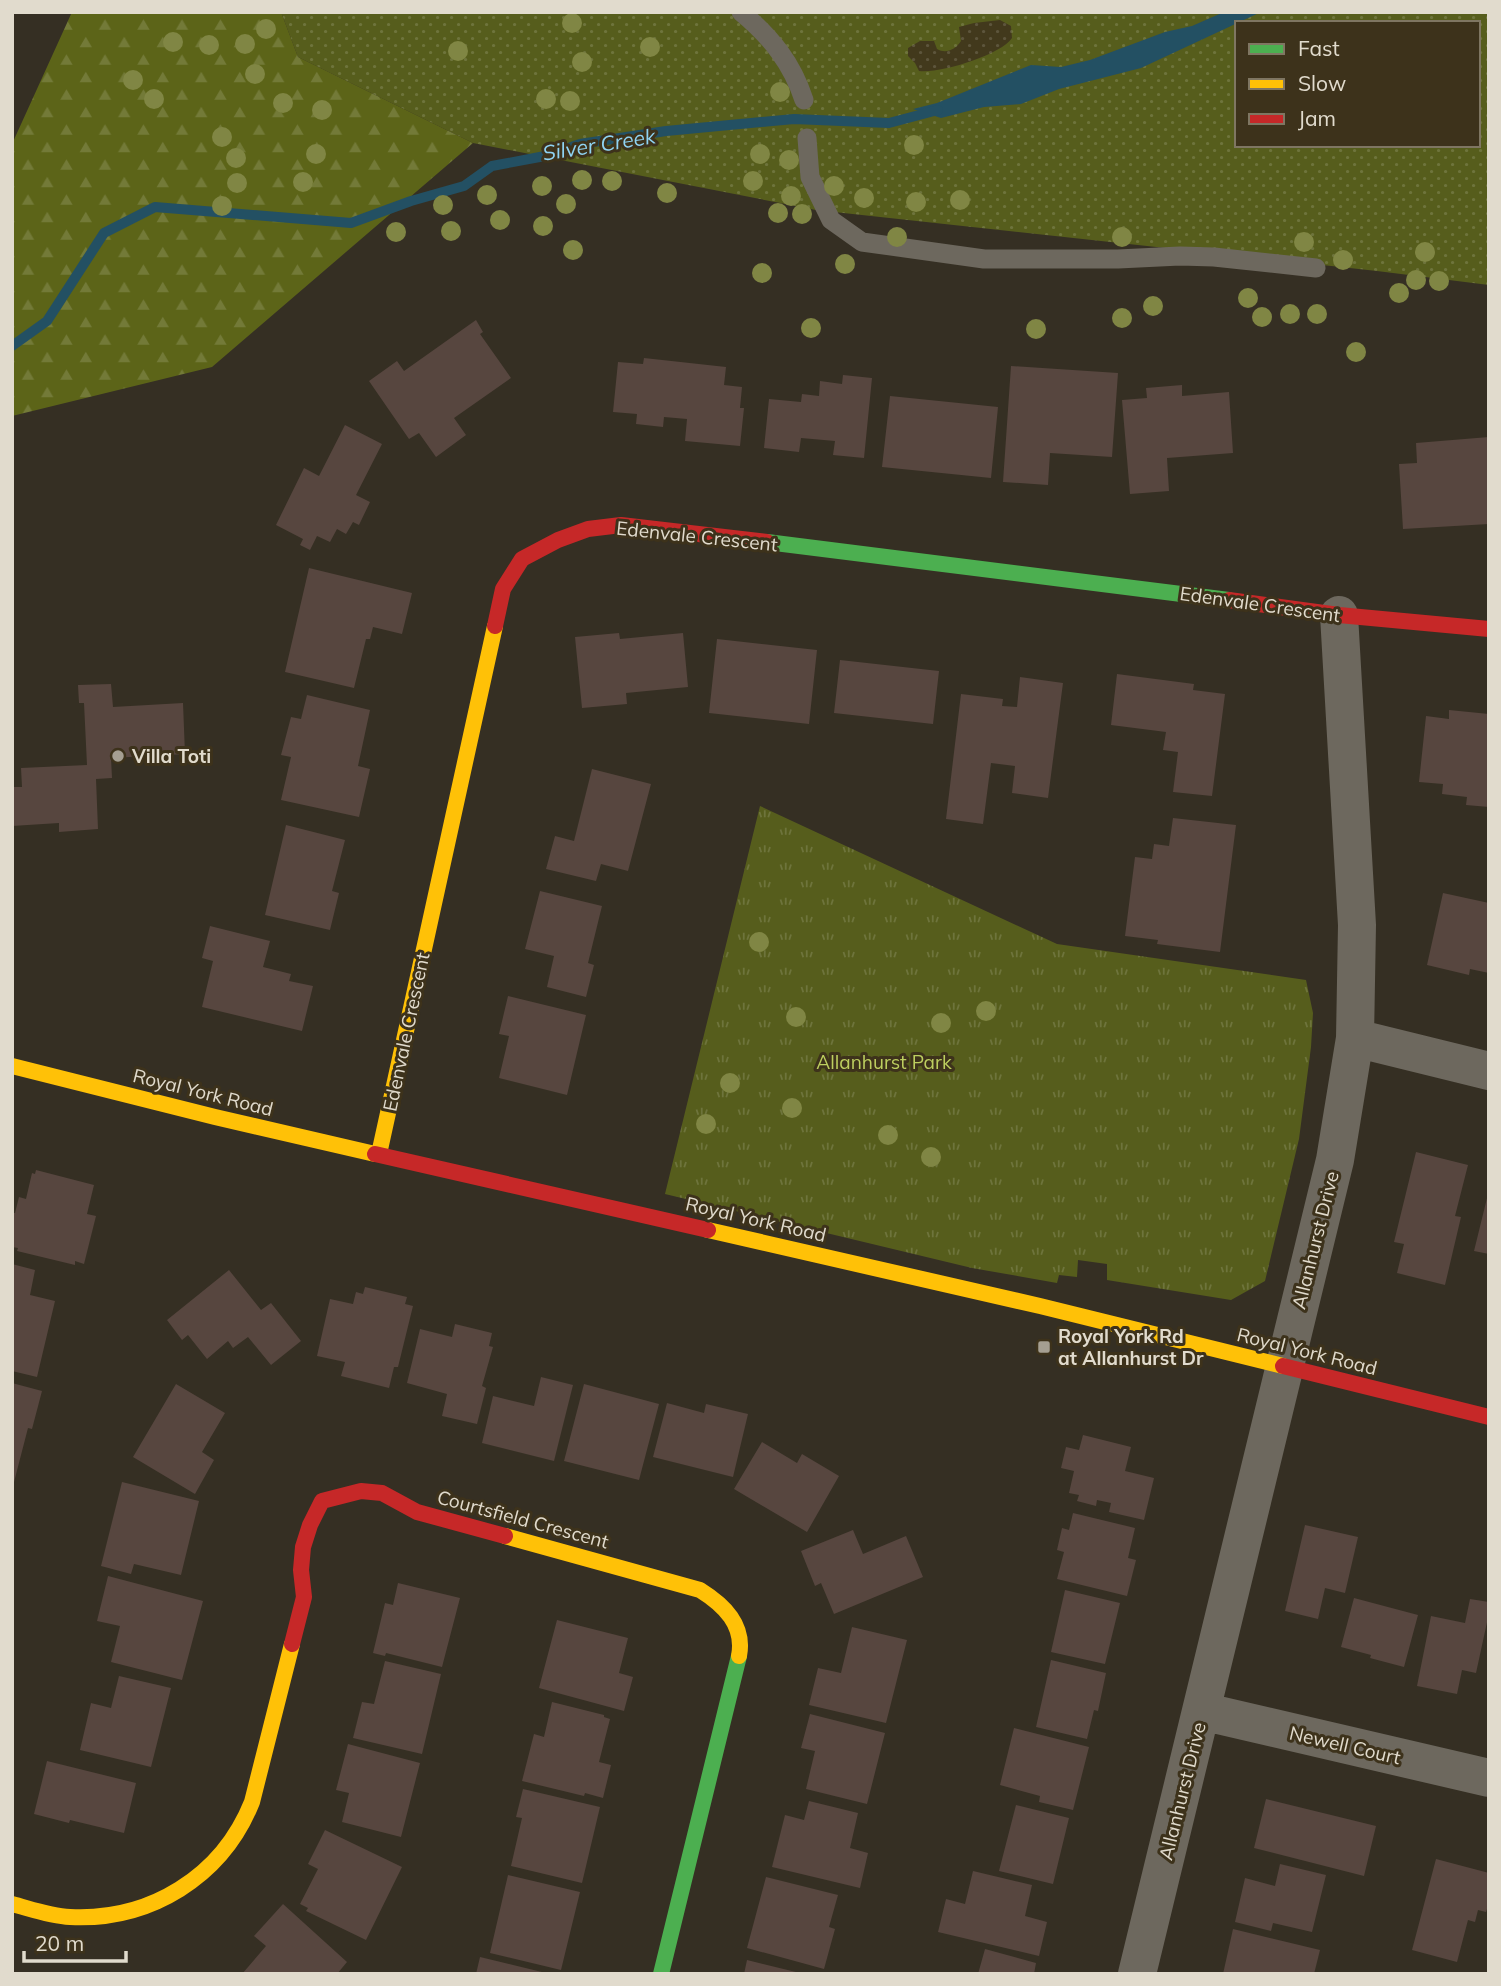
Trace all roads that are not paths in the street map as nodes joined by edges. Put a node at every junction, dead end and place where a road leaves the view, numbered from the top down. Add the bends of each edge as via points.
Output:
1 (741, 12) edge
2 (804, 100) dead end
3 (807, 138) dead end
4 (1316, 268) dead end
5 (1339, 615) junction
6 (1489, 629) edge
7 (1355, 1038) junction
8 (12, 1066) edge
9 (1489, 1071) edge
10 (379, 1154) junction
11 (1285, 1367) junction
12 (1489, 1417) edge
13 (1201, 1711) junction
14 (1489, 1778) edge
15 (12, 1904) edge
16 (662, 1974) edge
17 (1137, 1974) edge

1 - 2 lane via 779,48
3 - 4 lane via 810,177 831,220 862,242 984,258 1214,257
5 - 6 street, Edenvale Crescent
5 - 7 street, Allanhurst Drive via 1357,925
5 - 10 street, Edenvale Crescent via 621,525 588,528 522,559 503,589
7 - 9 street
7 - 11 street, Allanhurst Drive via 1335,1160
8 - 10 street, Royal York Road
10 - 11 street, Royal York Road
11 - 12 street, Royal York Road
11 - 13 street, Allanhurst Drive
13 - 14 street, Newell Court
13 - 17 street, Allanhurst Drive
15 - 16 street, Courtsfield Crescent via 68,1917 108,1917 166,1900 220,1856 242,1824 257,1787 304,1597 301,1554 308,1526 322,1501 349,1492 377,1491 417,1512 699,1590 723,1604 737,1626 740,1651

